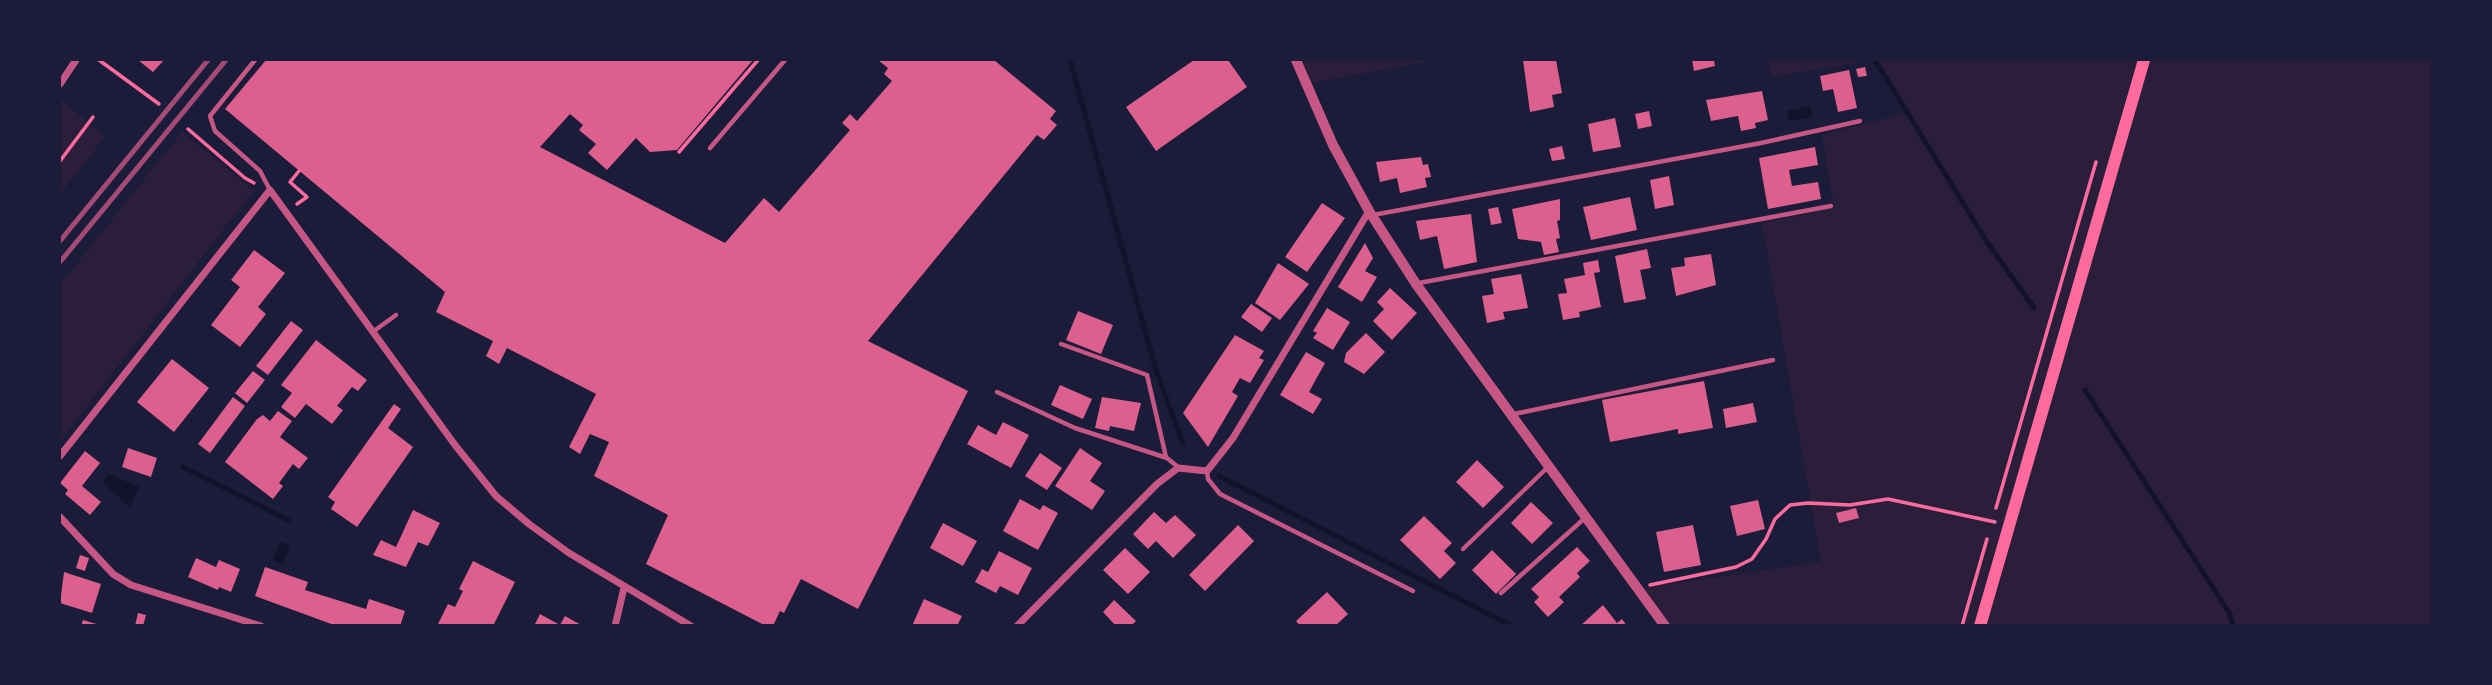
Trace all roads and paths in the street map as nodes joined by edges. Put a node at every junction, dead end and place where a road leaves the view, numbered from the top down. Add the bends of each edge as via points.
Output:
1 (76, 60) edge
2 (99, 60) edge
3 (255, 60) edge
4 (758, 60) edge
5 (785, 60) edge
6 (1296, 60) edge
7 (2144, 60) edge
8 (60, 84) edge
9 (159, 104) dead end
10 (93, 117) dead end
11 (1860, 121) dead end
12 (188, 130) dead end
13 (710, 148) dead end
14 (679, 152) dead end
15 (2099, 152) dead end
16 (60, 161) edge
17 (299, 171) dead end
18 (245, 178) dead end
19 (270, 190) junction
20 (296, 205) dead end
21 (1831, 206) dead end
22 (1370, 213) junction
23 (1416, 284) junction
24 (396, 315) dead end
25 (373, 332) junction
26 (1061, 344) dead end
27 (1773, 360) dead end
28 (997, 393) dead end
29 (1511, 415) junction
30 (60, 456) edge
31 (1167, 458) junction
32 (1548, 467) junction
33 (1178, 468) junction
34 (1207, 471) junction
35 (60, 517) edge
36 (1586, 517) junction
37 (1992, 522) junction
38 (2009, 526) junction
39 (1463, 549) dead end
40 (624, 587) junction
41 (1638, 587) junction
42 (1413, 591) dead end
43 (1501, 593) dead end
44 (261, 625) edge
45 (615, 625) edge
46 (691, 625) edge
47 (1017, 625) edge
48 (1665, 625) edge
49 (1962, 625) edge
50 (1980, 625) edge

1 - 8 street
2 - 9 path
3 - 19 lane via 210,116 215,131 260,171
4 - 14 path
5 - 13 lane
6 - 22 street via 1333,145
7 - 38 main road
10 - 16 path
11 - 22 lane via 1748,146
12 - 18 path
15 - 37 path
17 - 20 path via 290,182 307,197
19 - 25 street
19 - 30 street
21 - 23 lane
22 - 23 street
22 - 34 street via 1233,438
23 - 29 street
24 - 25 lane
25 - 40 street via 496,496 529,524
26 - 31 lane via 1147,375
27 - 29 lane
28 - 31 lane via 1076,428
29 - 32 street
31 - 33 lane
32 - 36 street
32 - 39 lane
33 - 34 street
33 - 47 street via 1129,510
34 - 42 lane via 1220,494
35 - 44 street via 113,574 131,585
36 - 41 street
36 - 43 lane
37 - 38 path
37 - 41 path via 1888,499 1850,505 1790,505 1775,519 1752,559 1736,567
37 - 49 path
38 - 50 main road
40 - 45 street
40 - 46 street
41 - 48 street

